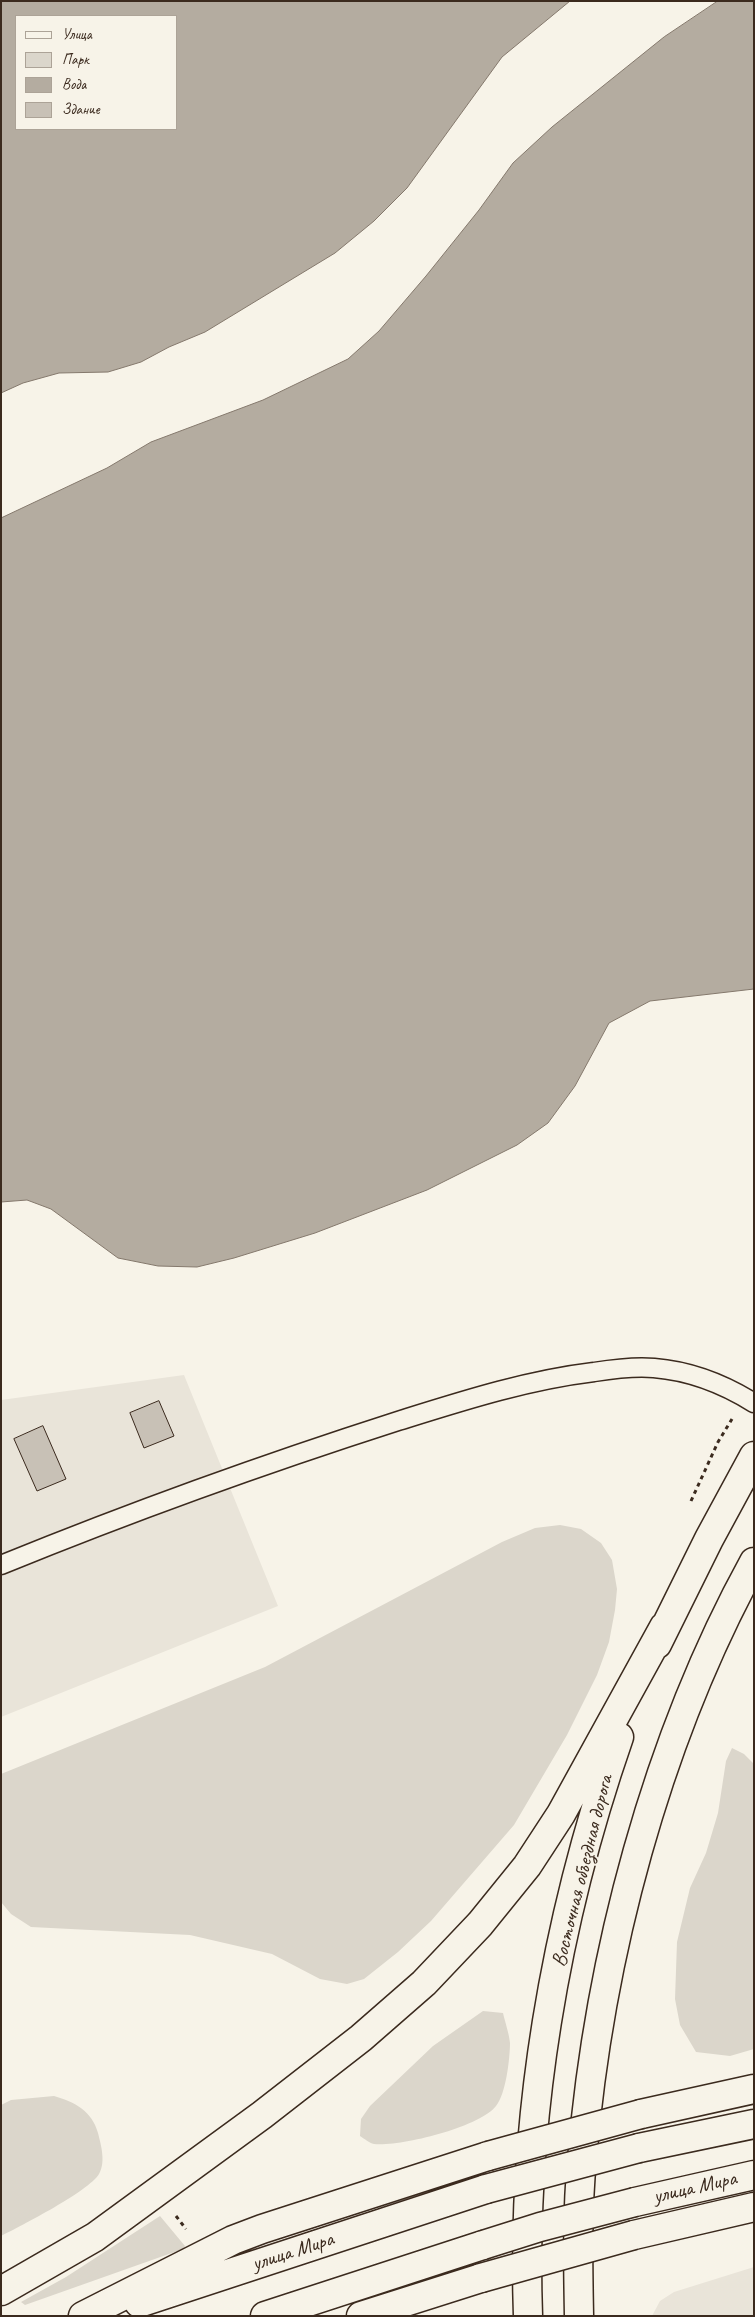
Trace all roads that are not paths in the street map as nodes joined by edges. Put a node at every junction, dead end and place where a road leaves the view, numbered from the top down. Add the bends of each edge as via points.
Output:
1 (749, 1400) edge
2 (754, 1456) edge
3 (754, 1562) edge
4 (1, 1565) edge
5 (664, 1627) junction
6 (754, 2089) edge
7 (754, 2124) edge
8 (754, 2175) edge
9 (754, 2207) edge
10 (1, 2290) edge
11 (83, 2316) edge
12 (101, 2316) edge
13 (265, 2316) edge
14 (361, 2316) edge
15 (528, 2316) edge
16 (579, 2316) edge

1 - 4 lane via 707,1378 652,1368 560,1376 514,1386 329,1443 206,1486
2 - 5 main road, Восточная объездная дорога
3 - 16 main road via 711,1648 679,1727 631,1875 612,1951 589,2084 581,2160
5 - 10 main road via 565,1806 526,1866 480,1924 424,1982 360,2038 269,2109 95,2237
5 - 15 main road, Восточная объездная дорога via 628,1710 601,1788 562,1945 537,2096 531,2154 526,2233
6 - 11 main road, bridge via 640,2114 488,2156 240,2237
7 - 12 main road, улица Мира, bridge via 639,2148 486,2189
8 - 13 main road, улица Мира, bridge via 540,2227
9 - 14 main road, bridge via 634,2235

